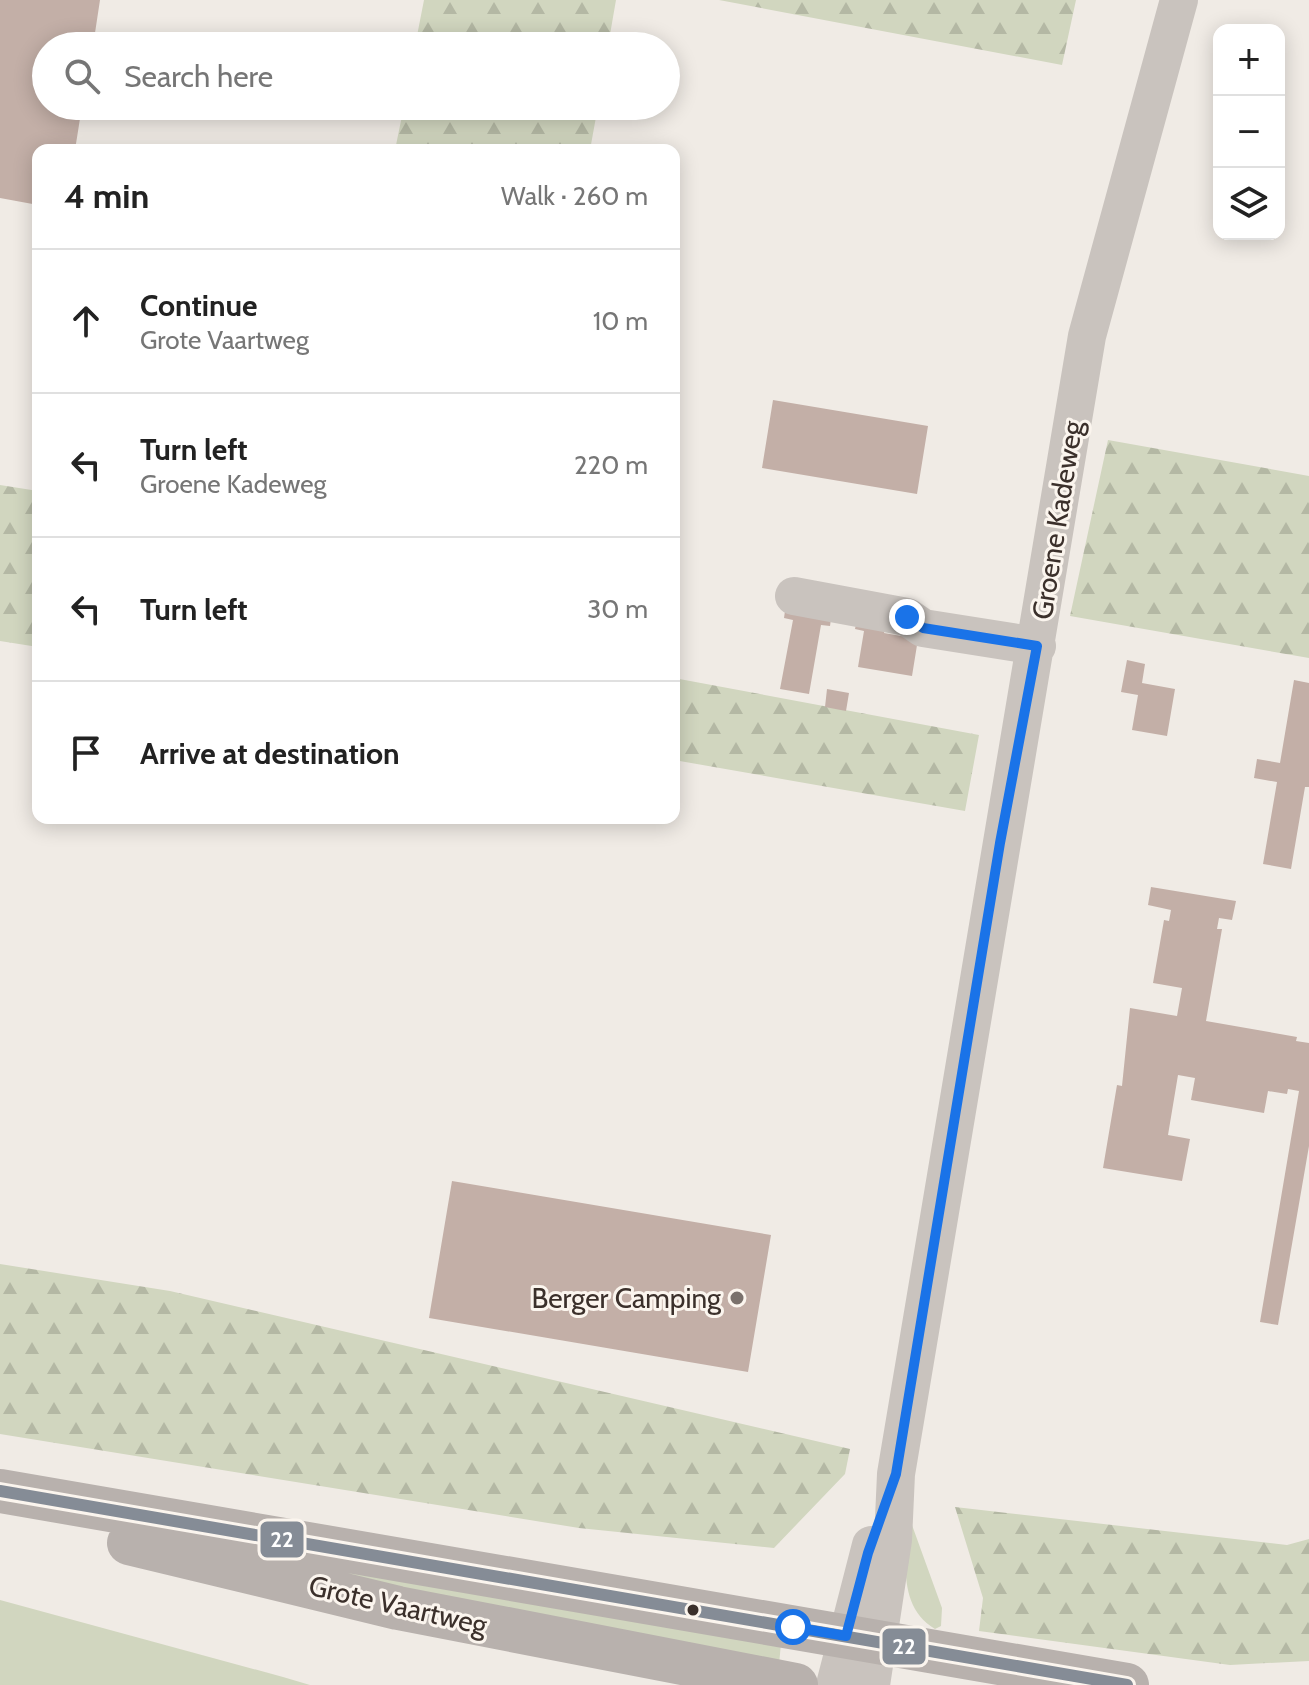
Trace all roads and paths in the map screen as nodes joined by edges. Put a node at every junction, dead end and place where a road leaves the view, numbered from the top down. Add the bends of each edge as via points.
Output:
1 (1179, 0) edge
2 (794, 596) dead end
3 (1037, 646) junction
4 (0, 1491) edge
5 (0, 1522) edge
6 (861, 1639) junction
7 (796, 1685) edge
8 (835, 1685) edge
9 (871, 1685) edge
10 (1127, 1685) edge

1 - 3 street, Groene Kadeweg via 1087,336
2 - 3 street via 907,617 923,628
3 - 6 street, Groene Kadeweg via 896,1474 868,1553
4 - 6 main road, Grote Vaartweg
5 - 7 main road, Grote Vaartweg via 165,1549 398,1608
6 - 8 street
6 - 9 street, Groene Kadeweg
6 - 10 main road, Grote Vaartweg

